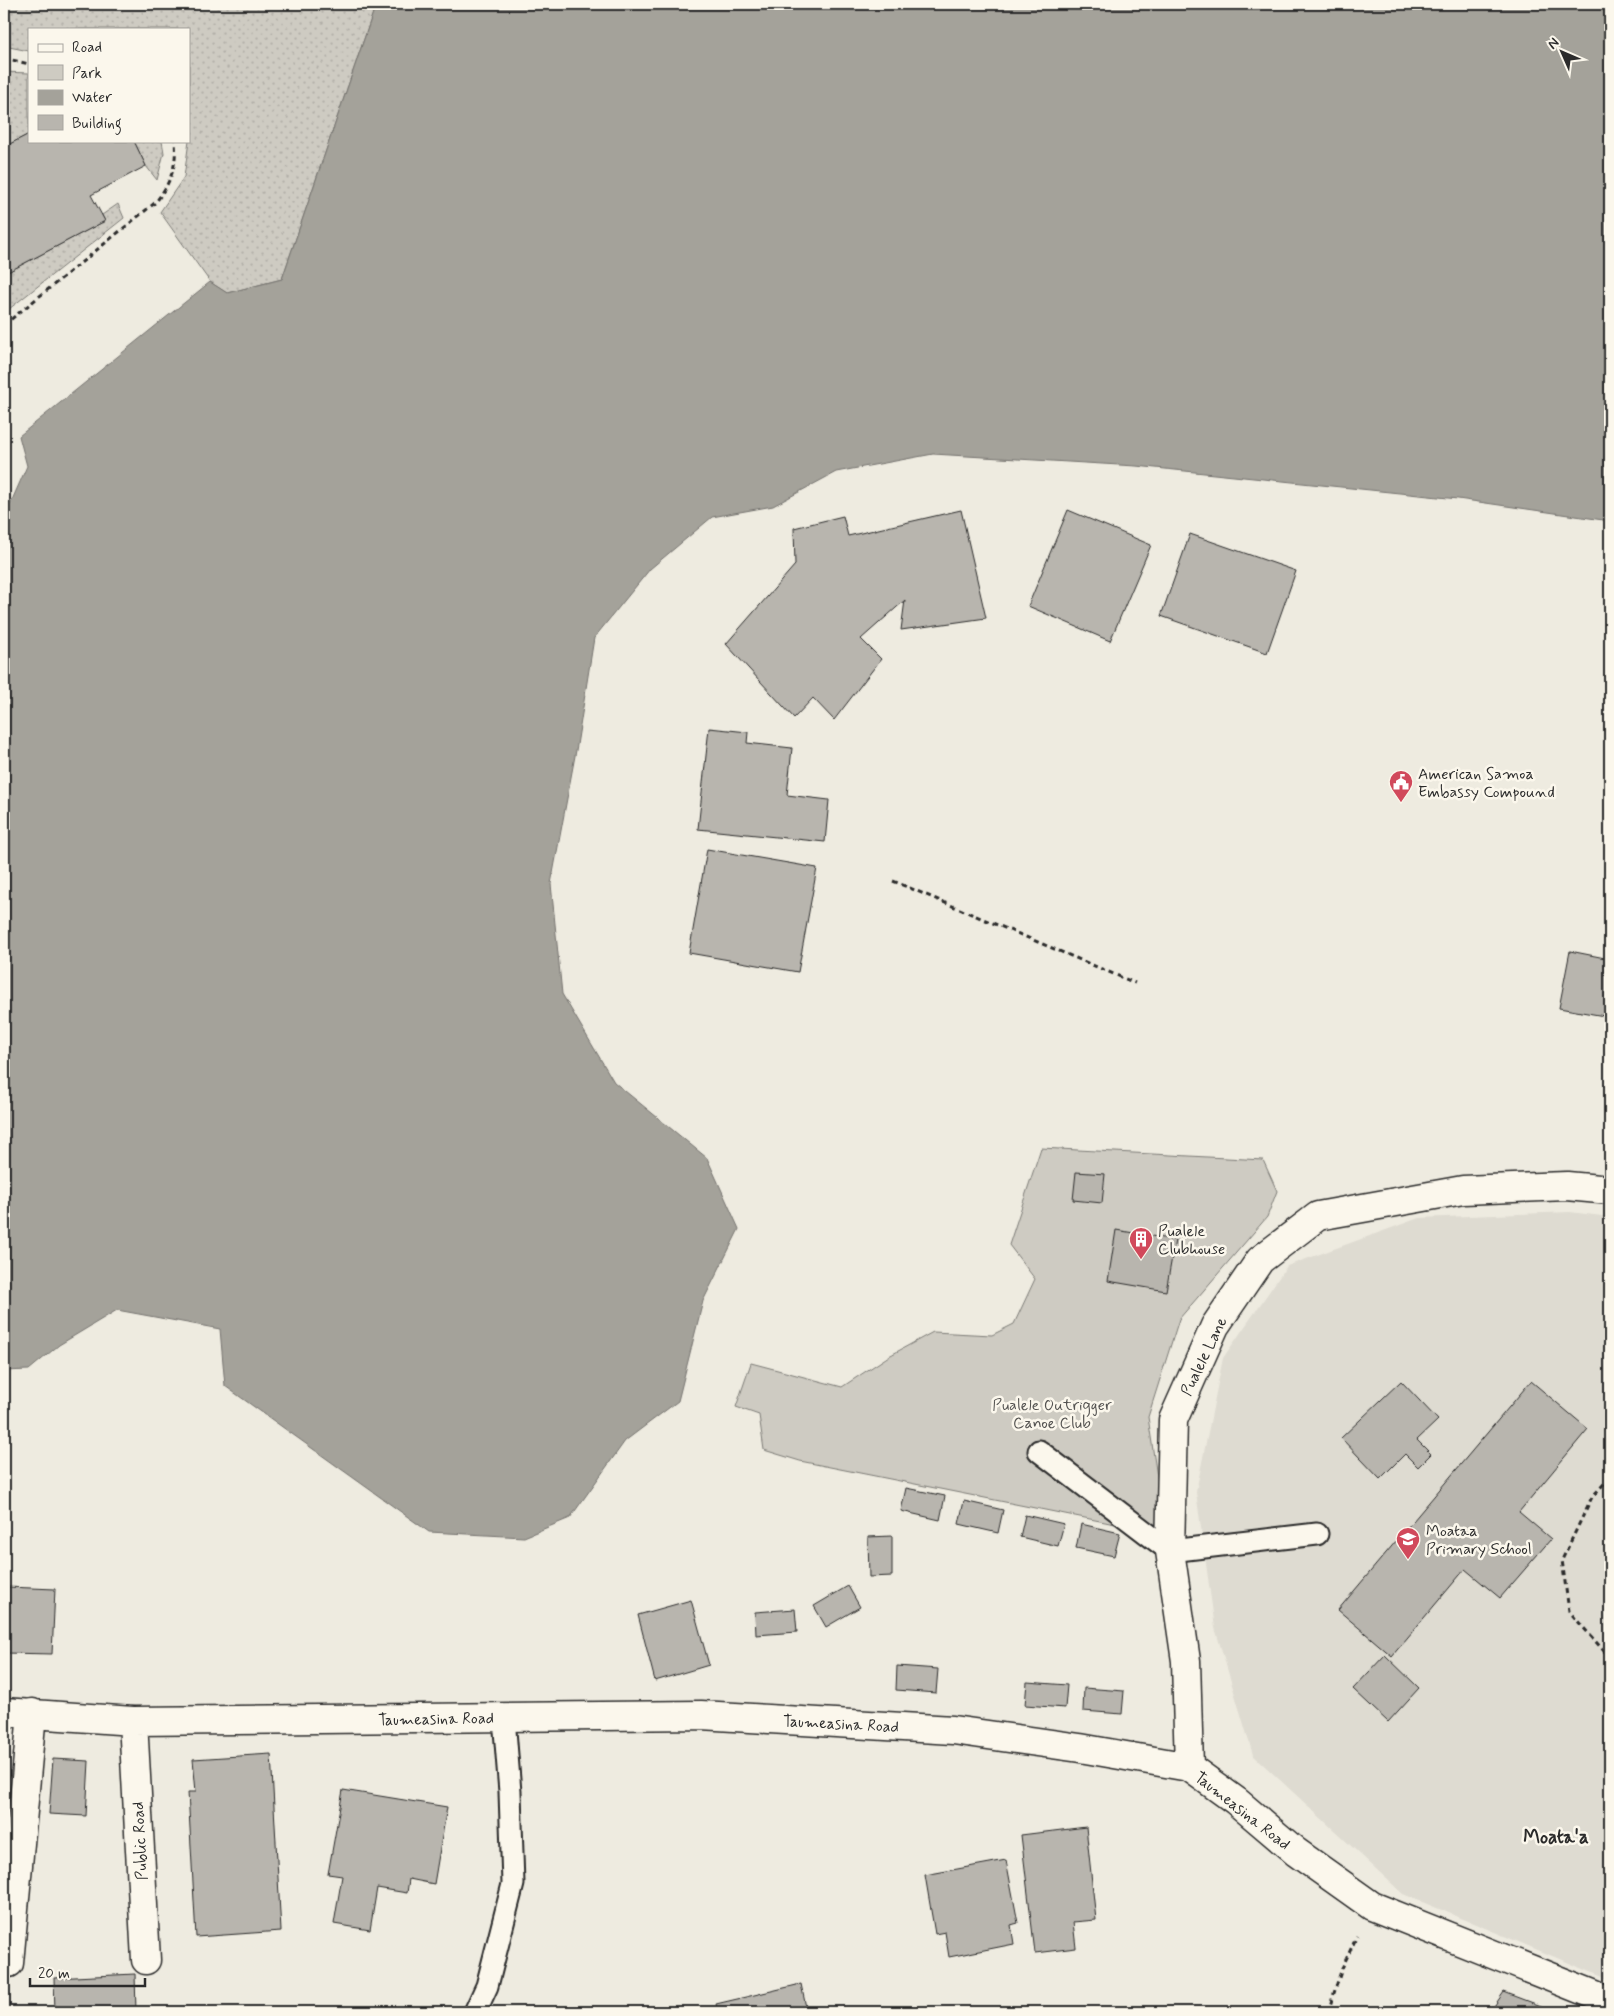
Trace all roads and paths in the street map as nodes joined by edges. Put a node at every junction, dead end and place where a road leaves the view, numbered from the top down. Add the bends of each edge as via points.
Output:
1 (4, 58) edge
2 (28, 64) edge
3 (174, 142) edge
4 (4, 326) edge
5 (893, 881) dead end
6 (1135, 983) dead end
7 (1610, 1190) edge
8 (1040, 1451) dead end
9 (1610, 1477) edge
10 (1317, 1534) dead end
11 (1170, 1551) junction
12 (1610, 1658) edge
13 (4, 1712) edge
14 (32, 1713) junction
15 (504, 1718) junction
16 (133, 1721) junction
17 (1189, 1768) junction
18 (1372, 1906) junction
19 (146, 1960) dead end
20 (9, 1963) dead end
21 (1610, 2001) edge
22 (475, 2012) edge
23 (1328, 2012) edge

1 - 2 path
3 - 4 path via 176,158 169,184 156,202
5 - 6 path
7 - 11 street, Pualele Lane via 1568,1186 1463,1190 1318,1216 1260,1260 1215,1326 1172,1420
8 - 11 lane
9 - 12 path via 1592,1497 1562,1560 1569,1611
10 - 11 lane
11 - 17 street, Pualele Lane via 1186,1661
13 - 14 street, Taumeasina Road
14 - 16 street, Taumeasina Road
14 - 20 street
15 - 16 street, Taumeasina Road
15 - 17 street, Taumeasina Road via 701,1715 953,1730
15 - 22 lane via 514,1884 487,1986
16 - 19 street, Public Road
17 - 18 street, Taumeasina Road via 1236,1801 1296,1852
18 - 21 street, Taumeasina Road
18 - 23 path via 1342,1968

